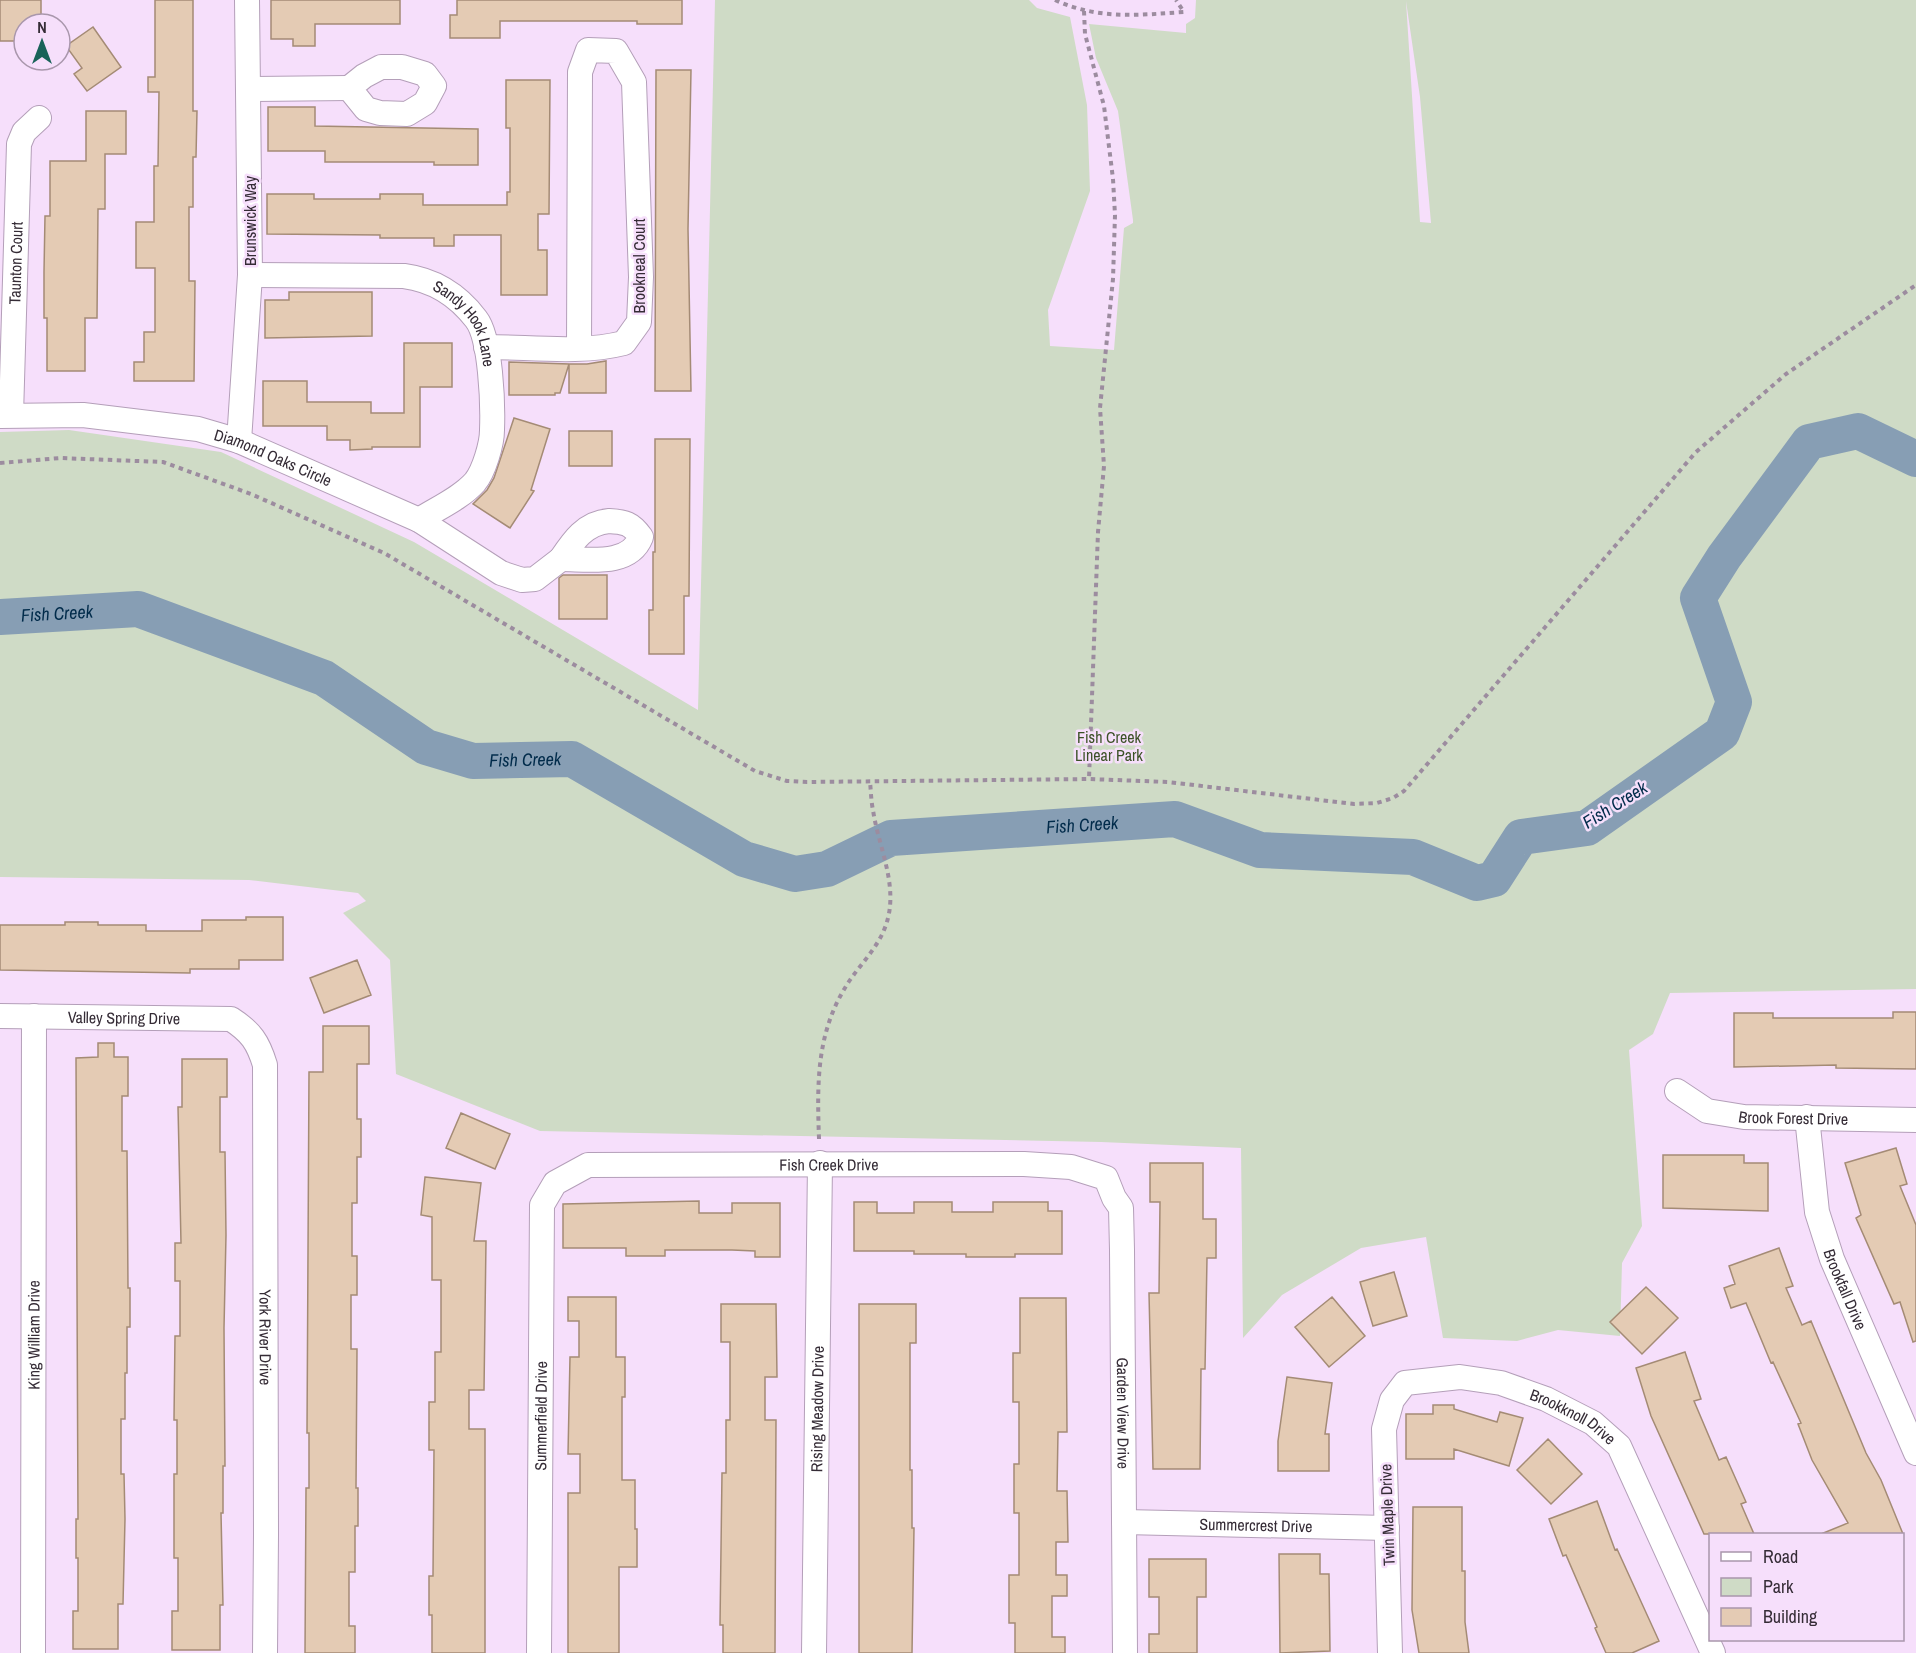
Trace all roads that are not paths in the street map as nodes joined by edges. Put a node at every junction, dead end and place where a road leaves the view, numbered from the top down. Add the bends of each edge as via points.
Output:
1 (247, 0) edge
2 (349, 88) dead end
3 (249, 89) junction
4 (39, 118) dead end
5 (250, 275) junction
6 (486, 347) junction
7 (579, 348) junction
8 (6, 416) edge
9 (238, 441) junction
10 (418, 520) junction
11 (561, 559) dead end
12 (0, 1016) edge
13 (34, 1016) junction
14 (245, 1029) joint
15 (1677, 1091) dead end
16 (1807, 1117) junction
17 (1916, 1120) edge
18 (819, 1151) junction
19 (1106, 1178) joint
20 (555, 1183) joint
21 (1405, 1383) joint
22 (1916, 1453) edge
23 (1124, 1522) junction
24 (1387, 1528) junction
25 (33, 1653) edge
26 (265, 1653) edge
27 (539, 1653) edge
28 (814, 1653) edge
29 (1125, 1653) edge
30 (1390, 1653) edge
31 (1713, 1653) edge

1 - 3 street, Brunswick Way
2 - 3 street
3 - 5 street, Brunswick Way
4 - 8 street, Taunton Court via 24,132 19,144
5 - 6 street, Sandy Hook Lane via 425,279 453,295 478,320
5 - 9 street, Brunswick Way
6 - 7 street, Brookneal Court
6 - 10 street, Sandy Hook Lane via 491,393 489,453 476,481
7 - 7 street, Brookneal Court via 602,349 624,343 639,322 634,82 616,51 588,50 580,72
8 - 9 street, Diamond Oaks Circle via 83,415 198,429
9 - 10 street, Diamond Oaks Circle
10 - 11 street, Diamond Oaks Circle via 501,573 522,579 535,579
12 - 13 street, Valley Spring Drive
13 - 14 street, Valley Spring Drive via 231,1019
13 - 25 street, King William Drive
14 - 26 street, York River Drive via 259,1045 265,1065
15 - 16 street, Brook Forest Drive via 1707,1111 1744,1117
16 - 17 street, Brook Forest Drive
16 - 22 street, Brookfall Drive via 1817,1212 1832,1259
18 - 19 street, Fish Creek Drive via 1071,1167
18 - 20 street, Fish Creek Drive via 588,1165
18 - 28 street, Rising Meadow Drive
19 - 23 street, Garden View Drive via 1121,1208
20 - 27 street, Summerfield Drive via 542,1205
21 - 24 street, Twin Maple Drive via 1392,1401 1384,1429
21 - 31 street, Brookknoll Drive via 1460,1377 1501,1383 1546,1399 1593,1423 1619,1446
23 - 24 street, Summercrest Drive
23 - 29 street, Garden View Drive
24 - 30 street, Twin Maple Drive

